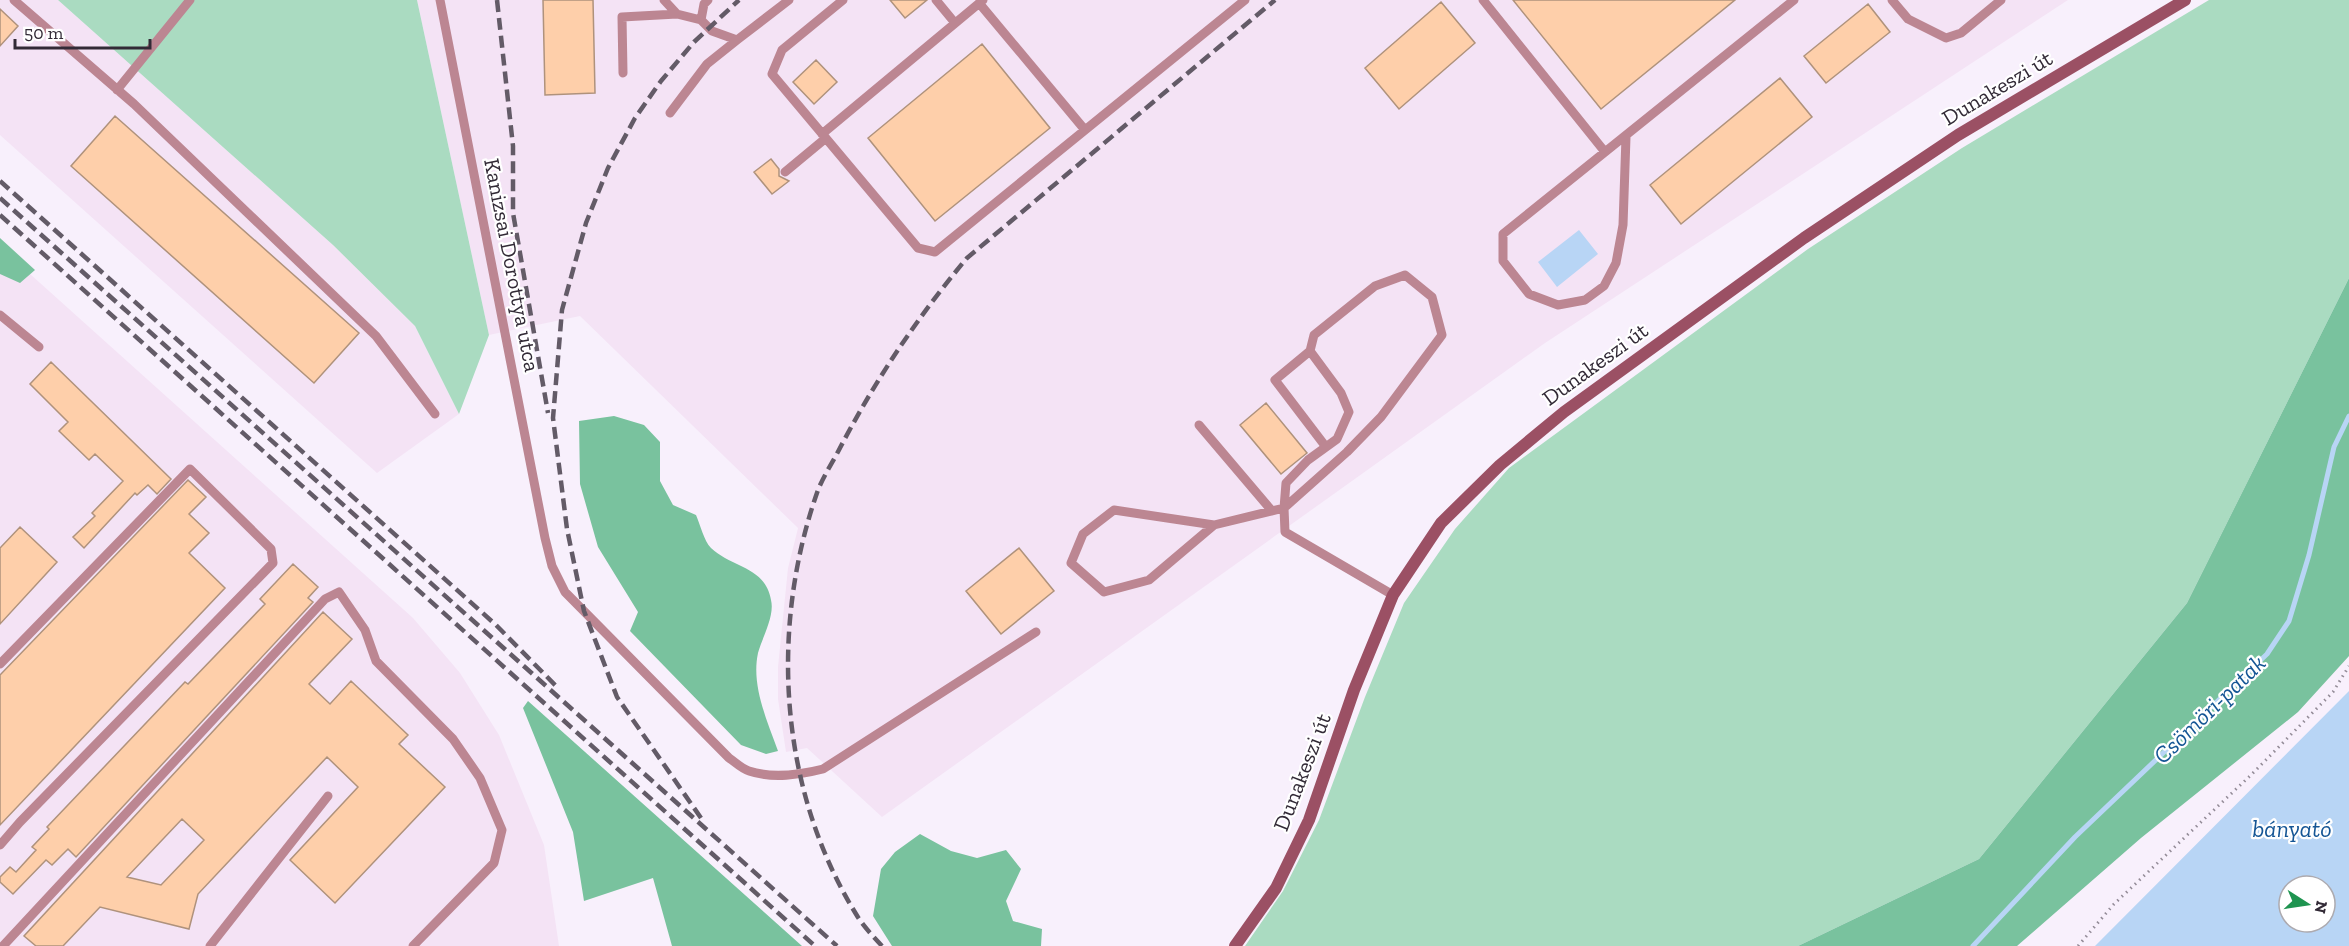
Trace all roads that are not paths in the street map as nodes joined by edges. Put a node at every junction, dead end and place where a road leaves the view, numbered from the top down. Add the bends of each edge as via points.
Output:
1 (14, 0) edge
2 (190, 0) edge
3 (440, 0) edge
4 (664, 0) edge
5 (708, 0) edge
6 (789, 0) edge
7 (843, 0) edge
8 (936, 0) edge
9 (1245, 0) edge
10 (1483, 0) edge
11 (1794, 0) edge
12 (1892, 0) edge
13 (2001, 0) edge
14 (2185, 0) edge
15 (981, 1) edge
16 (677, 14) junction
17 (701, 20) junction
18 (955, 23) junction
19 (737, 40) junction
20 (623, 73) dead end
21 (117, 90) junction
22 (670, 113) dead end
23 (1085, 130) junction
24 (824, 136) junction
25 (1626, 137) junction
26 (1605, 152) junction
27 (785, 172) dead end
28 (0, 315) edge
29 (39, 347) dead end
30 (1310, 351) junction
31 (435, 414) dead end
32 (1199, 425) dead end
33 (1326, 447) junction
34 (1284, 508) junction
35 (1272, 511) junction
36 (1214, 525) junction
37 (1393, 595) junction
38 (1036, 632) dead end
39 (0, 664) edge
40 (328, 796) dead end
41 (0, 845) edge
42 (3, 946) edge
43 (210, 946) edge
44 (413, 946) edge
45 (1235, 946) edge

1 - 21 lane
2 - 21 lane
3 - 38 lane, Kanizsai Dorottya utca via 545,538 552,566 565,592 729,758 747,771 773,775 799,775 823,769
4 - 16 lane
5 - 17 lane
6 - 19 lane
7 - 24 lane via 782,50 772,74
8 - 18 lane
9 - 23 lane
10 - 26 lane
11 - 25 lane
12 - 13 lane via 1908,19 1946,38 1961,33
14 - 37 street, Dunakeszi út via 1958,135 1804,238 1564,412 1500,465 1441,523
15 - 18 lane
15 - 23 lane
16 - 17 lane
16 - 20 lane via 622,16
17 - 19 lane via 712,32
18 - 24 lane
19 - 22 lane via 707,64
21 - 31 lane via 376,336
23 - 24 lane via 935,252 918,248
24 - 27 lane
25 - 26 lane
25 - 26 lane via 1623,225 1616,263 1604,286 1585,300 1558,305 1529,294 1503,261 1503,234
28 - 29 lane
30 - 33 lane via 1341,393 1349,412 1337,439
30 - 33 lane via 1275,380
30 - 34 lane via 1314,335 1375,286 1405,275 1432,297 1442,335 1381,417
32 - 35 lane
33 - 34 lane via 1286,483
34 - 35 lane
34 - 37 lane via 1285,532
35 - 36 lane
36 - 36 lane via 1149,580 1104,592 1071,563 1083,534 1114,510
37 - 45 street, Dunakeszi út via 1354,690 1309,820 1276,888
39 - 41 lane via 190,469 271,549 273,563
40 - 43 lane
42 - 44 lane via 325,599 339,592 365,630 376,661 453,739 480,778 502,830 494,863

